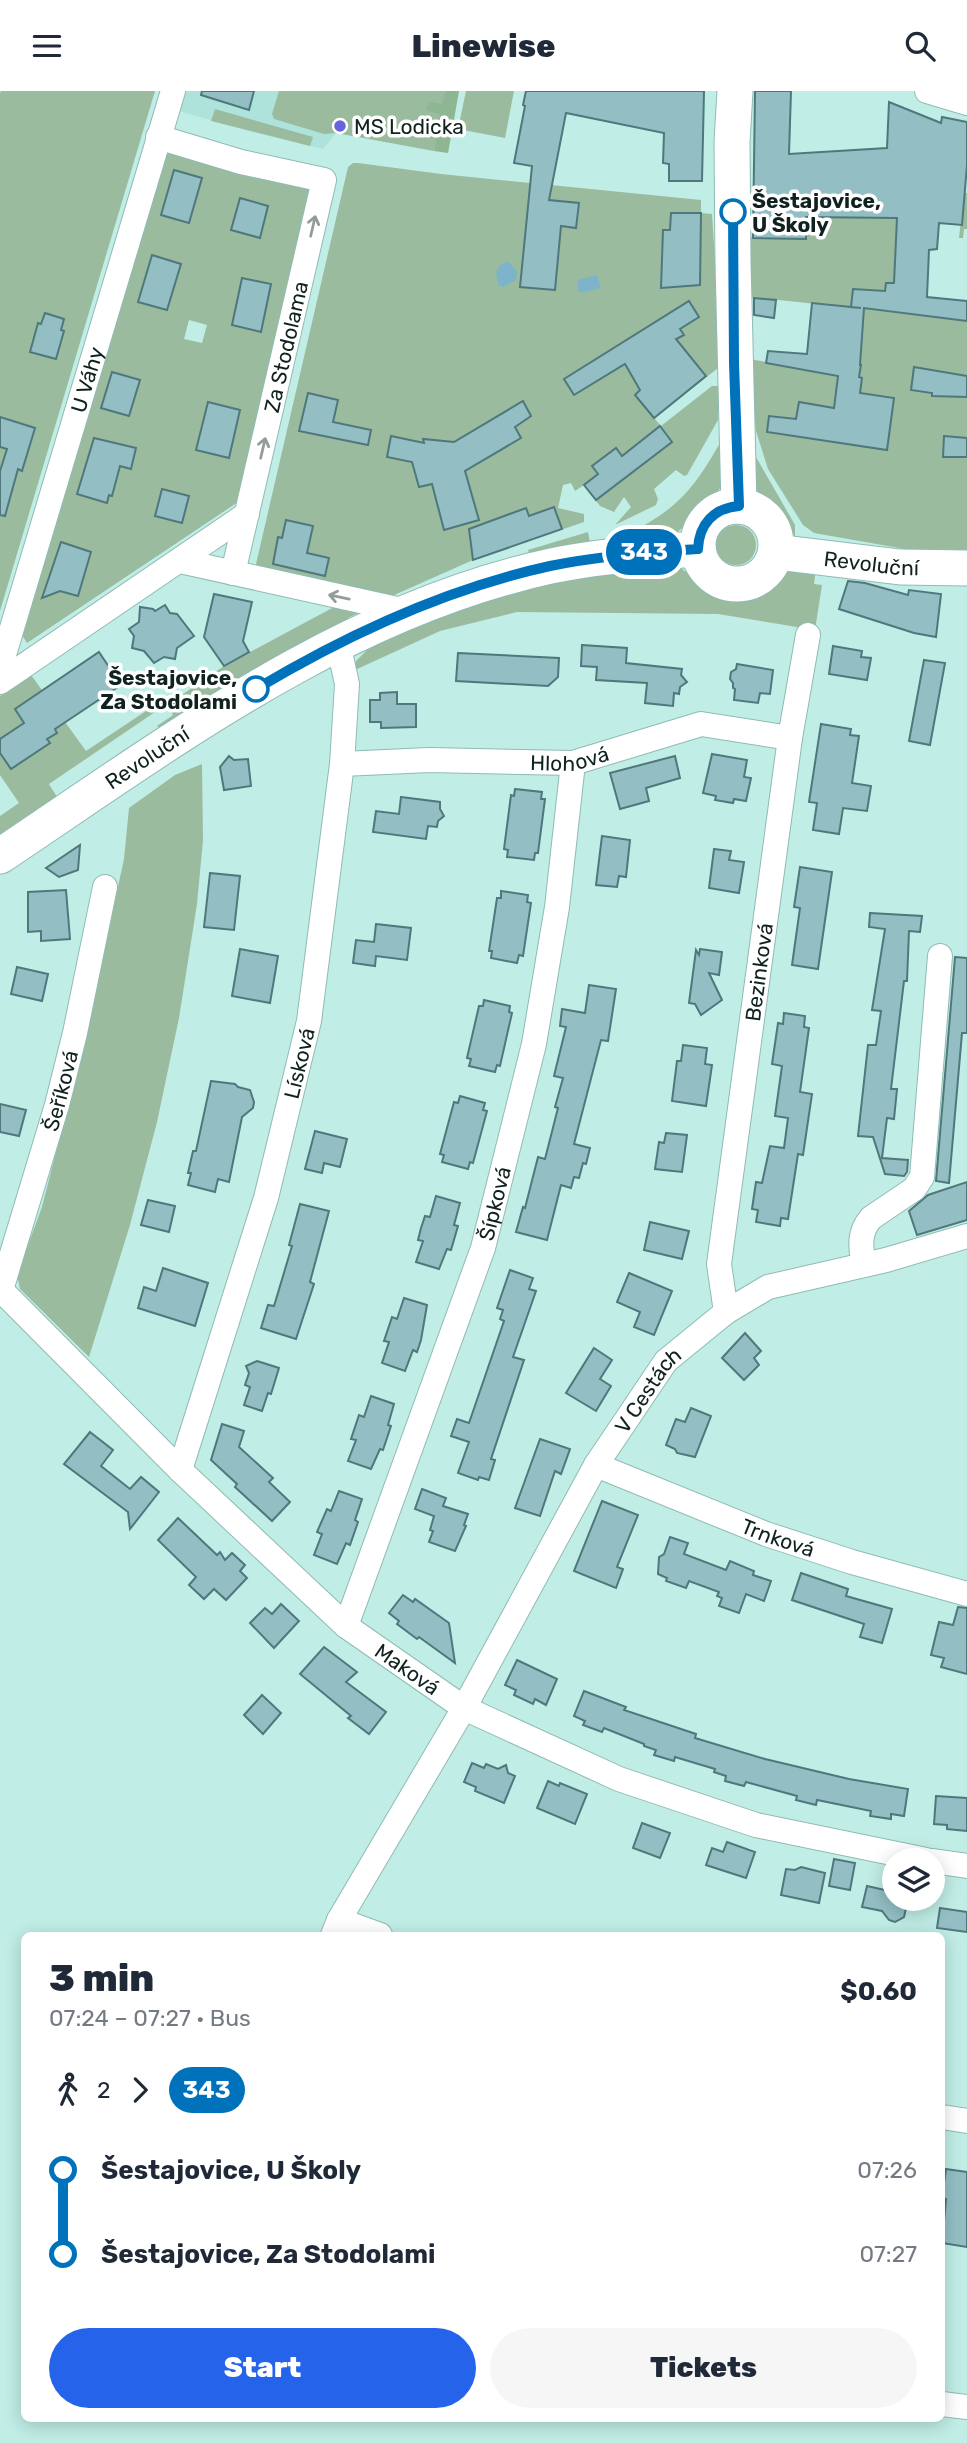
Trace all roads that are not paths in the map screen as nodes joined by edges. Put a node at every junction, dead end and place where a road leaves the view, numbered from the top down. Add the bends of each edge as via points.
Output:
1 (173, 91) edge
2 (736, 91) edge
3 (927, 91) edge
4 (967, 103) edge
5 (158, 137) junction
6 (739, 506) junction
7 (247, 514) junction
8 (698, 549) junction
9 (776, 552) junction
10 (180, 561) junction
11 (967, 568) edge
12 (233, 573) junction
13 (406, 611) junction
14 (808, 635) dead end
15 (338, 643) junction
16 (0, 667) edge
17 (0, 682) edge
18 (790, 738) junction
19 (573, 763) junction
20 (342, 764) junction
21 (0, 856) edge
22 (104, 887) dead end
23 (940, 956) dead end
24 (967, 1236) edge
25 (864, 1264) junction
26 (0, 1290) edge
27 (726, 1311) junction
28 (596, 1465) junction
29 (180, 1470) junction
30 (967, 1594) edge
31 (346, 1626) junction
32 (464, 1708) junction
33 (882, 1851) edge
34 (945, 1863) edge
35 (967, 1866) edge
36 (336, 1928) edge
37 (361, 1932) edge
38 (945, 2117) edge
39 (967, 2121) edge
40 (945, 2404) edge
41 (967, 2407) edge

1 - 5 street, U Váhy
2 - 6 street via 732,142
3 - 4 street
7 -> 5 street, Za Stodolama via 324,180
5 - 16 street, U Váhy
6 - 8 street via 722,509 709,518
6 - 9 street via 755,510 768,521
7 - 10 street
7 - 12 street, Za Stodolama
8 - 9 street via 710,574 736,584 762,576
8 - 13 street, Revoluční via 550,566
9 - 11 street, Revoluční via 900,567
10 - 12 street
10 - 17 street
13 -> 12 street
13 - 15 street, Revoluční
14 - 18 street, Bezinková
15 - 20 street, Lísková via 347,684
15 - 21 street, Revoluční via 197,725
18 - 19 street, Hlohová via 701,724
18 - 27 street, Bezinková via 719,1263
19 - 20 street, Hlohová via 429,760
19 - 31 street, Šípková via 557,907 534,1044 483,1248
20 - 29 street, Lísková via 309,1021 266,1198
22 - 26 street, Šeříková via 66,1069
23 - 25 street via 922,1177 914,1189 865,1224 860,1242
24 - 25 street, V Cestách
25 - 27 street, V Cestách via 768,1287
26 - 29 street, Maková
27 - 28 street, V Cestách via 666,1361
28 - 30 street, Trnková via 766,1534
28 - 32 street, V Cestách
29 - 31 street, Maková
31 - 32 street, Maková
32 - 33 street, Maková via 619,1779 757,1825
32 - 36 street, V Cestách
34 - 35 street
36 - 37 street
38 - 39 street
40 - 41 street

